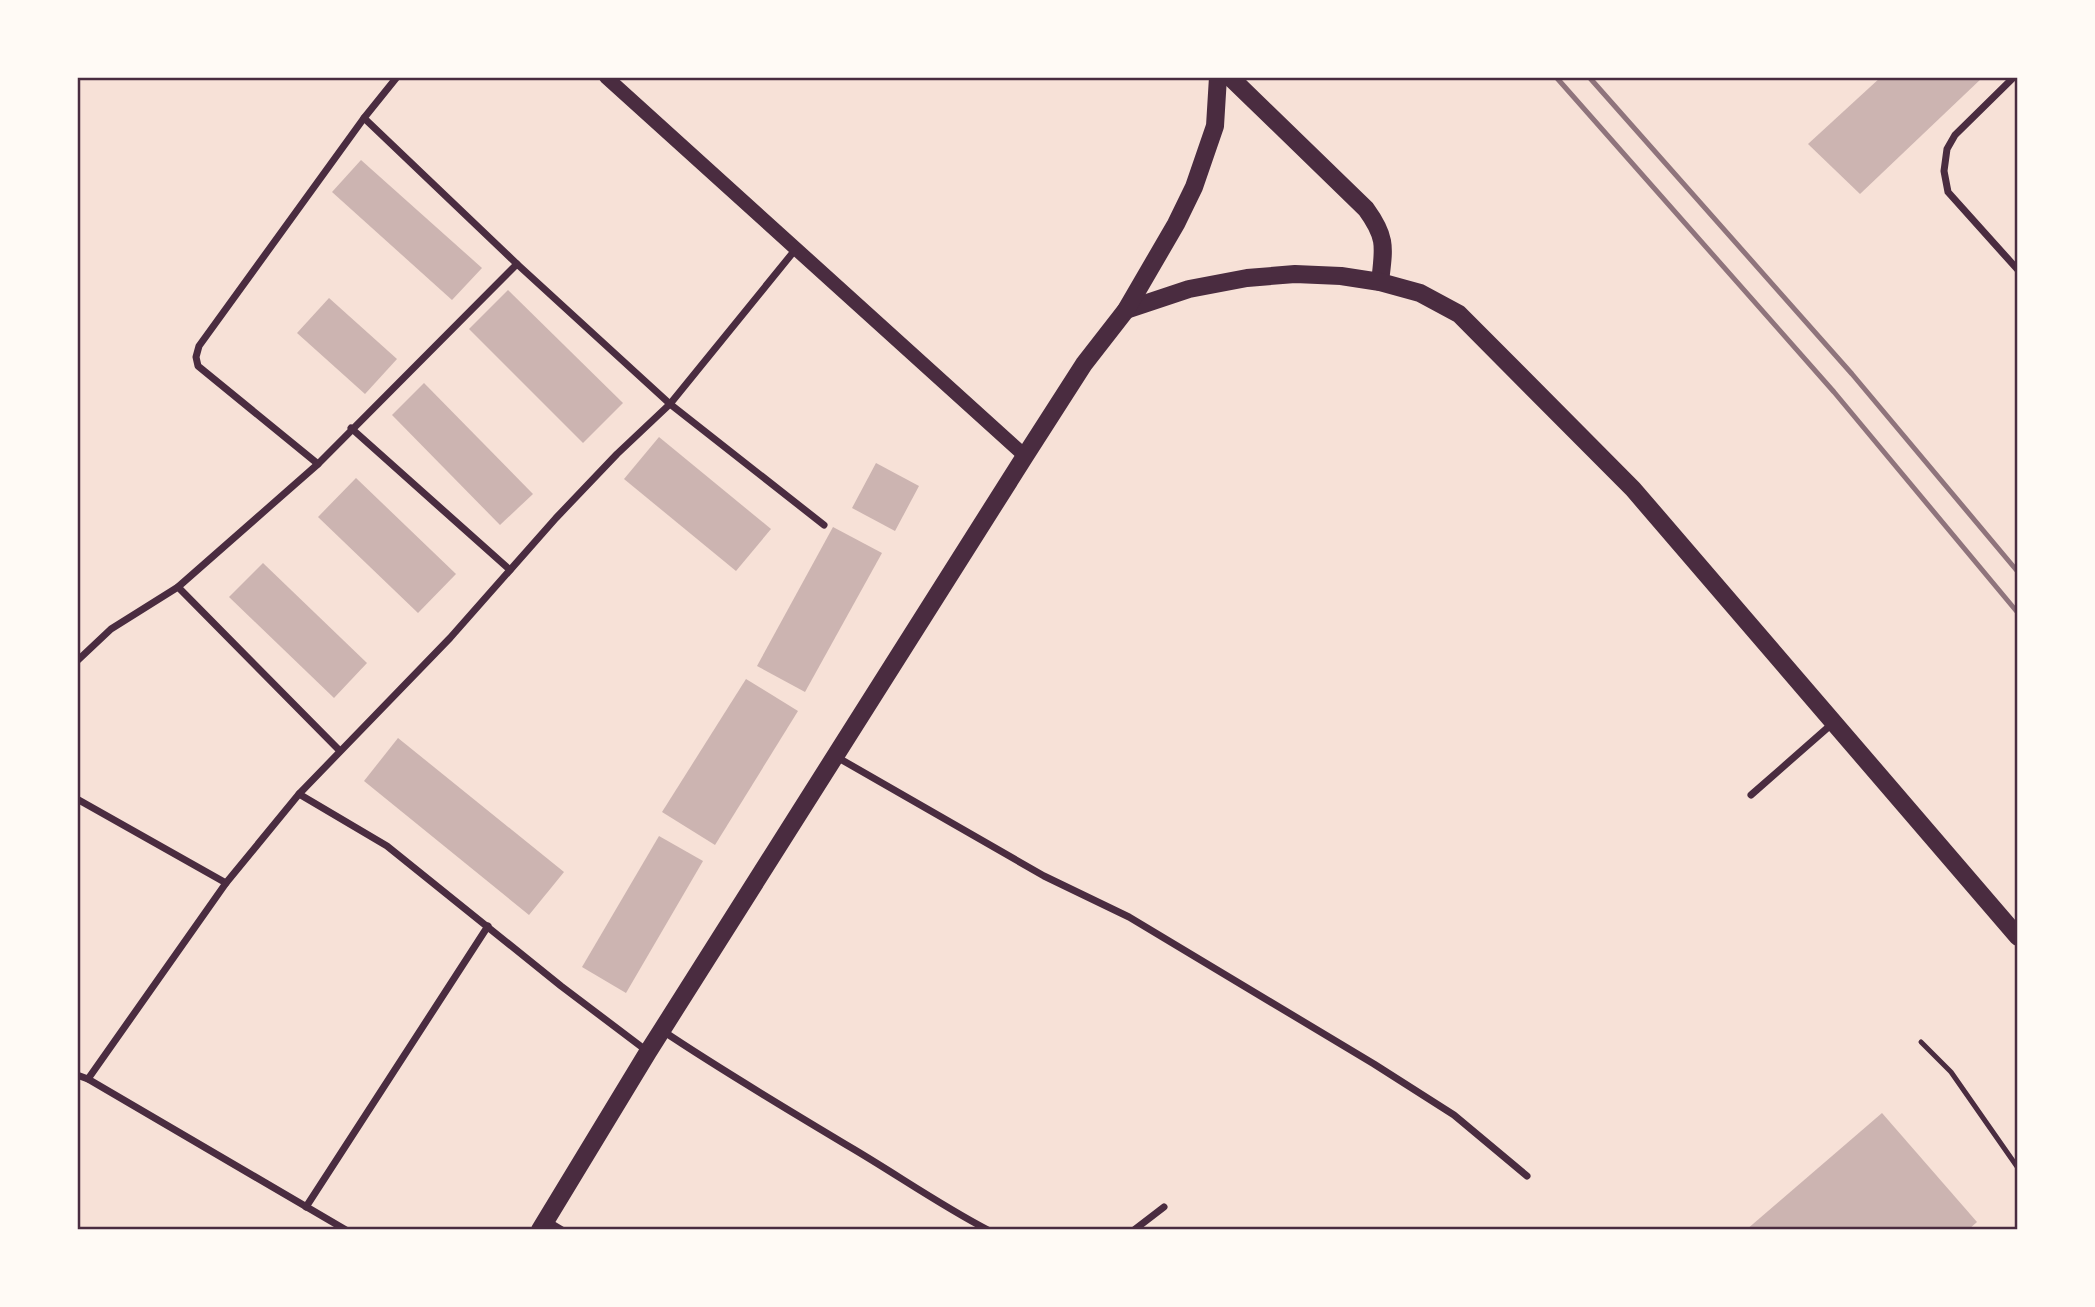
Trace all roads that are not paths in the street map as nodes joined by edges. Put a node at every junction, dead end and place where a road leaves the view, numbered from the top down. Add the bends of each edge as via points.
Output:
1 (397, 77) edge
2 (606, 77) edge
3 (1218, 77) edge
4 (1230, 77) edge
5 (2014, 77) edge
6 (364, 118) junction
7 (795, 250) junction
8 (517, 264) junction
9 (2018, 270) edge
10 (1380, 282) junction
11 (1126, 310) junction
12 (670, 404) junction
13 (351, 428) junction
14 (1025, 456) junction
15 (318, 464) junction
16 (824, 525) dead end
17 (510, 570) junction
18 (178, 587) junction
19 (77, 661) edge
20 (1833, 722) junction
21 (339, 750) junction
22 (835, 756) junction
23 (299, 794) junction
24 (1751, 795) dead end
25 (77, 799) edge
26 (226, 883) junction
27 (488, 926) junction
28 (2018, 937) edge
29 (662, 1031) junction
30 (1922, 1042) dead end
31 (649, 1052) junction
32 (77, 1075) edge
33 (88, 1079) junction
34 (2018, 1168) edge
35 (1527, 1176) dead end
36 (306, 1207) junction
37 (1164, 1207) dead end
38 (543, 1225) edge
39 (346, 1230) edge
40 (562, 1230) edge
41 (988, 1230) edge
42 (1134, 1230) edge

1 - 6 street
2 - 7 main road
3 - 11 main road via 1215,126 1194,187
4 - 10 main road via 1381,229
5 - 9 street via 1955,135 1944,172 1948,192
6 - 8 street
6 - 15 street via 199,346 196,357 198,366
7 - 12 street
7 - 14 main road
8 - 12 street
8 - 13 street
10 - 11 main road via 1295,274 1247,278 1189,289
10 - 20 main road via 1420,293 1459,314 1633,489
11 - 14 main road
12 - 16 street
12 - 17 street
13 - 15 street
13 - 17 street
14 - 22 main road
15 - 18 street
17 - 21 street
18 - 19 street via 111,629
18 - 21 street
20 - 24 street
20 - 28 main road
21 - 23 street
22 - 29 main road
22 - 35 street via 1044,876 1129,916 1374,1064 1454,1115
23 - 26 street
23 - 27 street via 387,845
25 - 26 street
26 - 33 street
27 - 31 street
27 - 36 street
29 - 31 main road
29 - 41 street
30 - 34 lane via 1951,1072
31 - 38 main road
32 - 33 street
33 - 36 street
36 - 39 street
37 - 42 street
38 - 40 street

